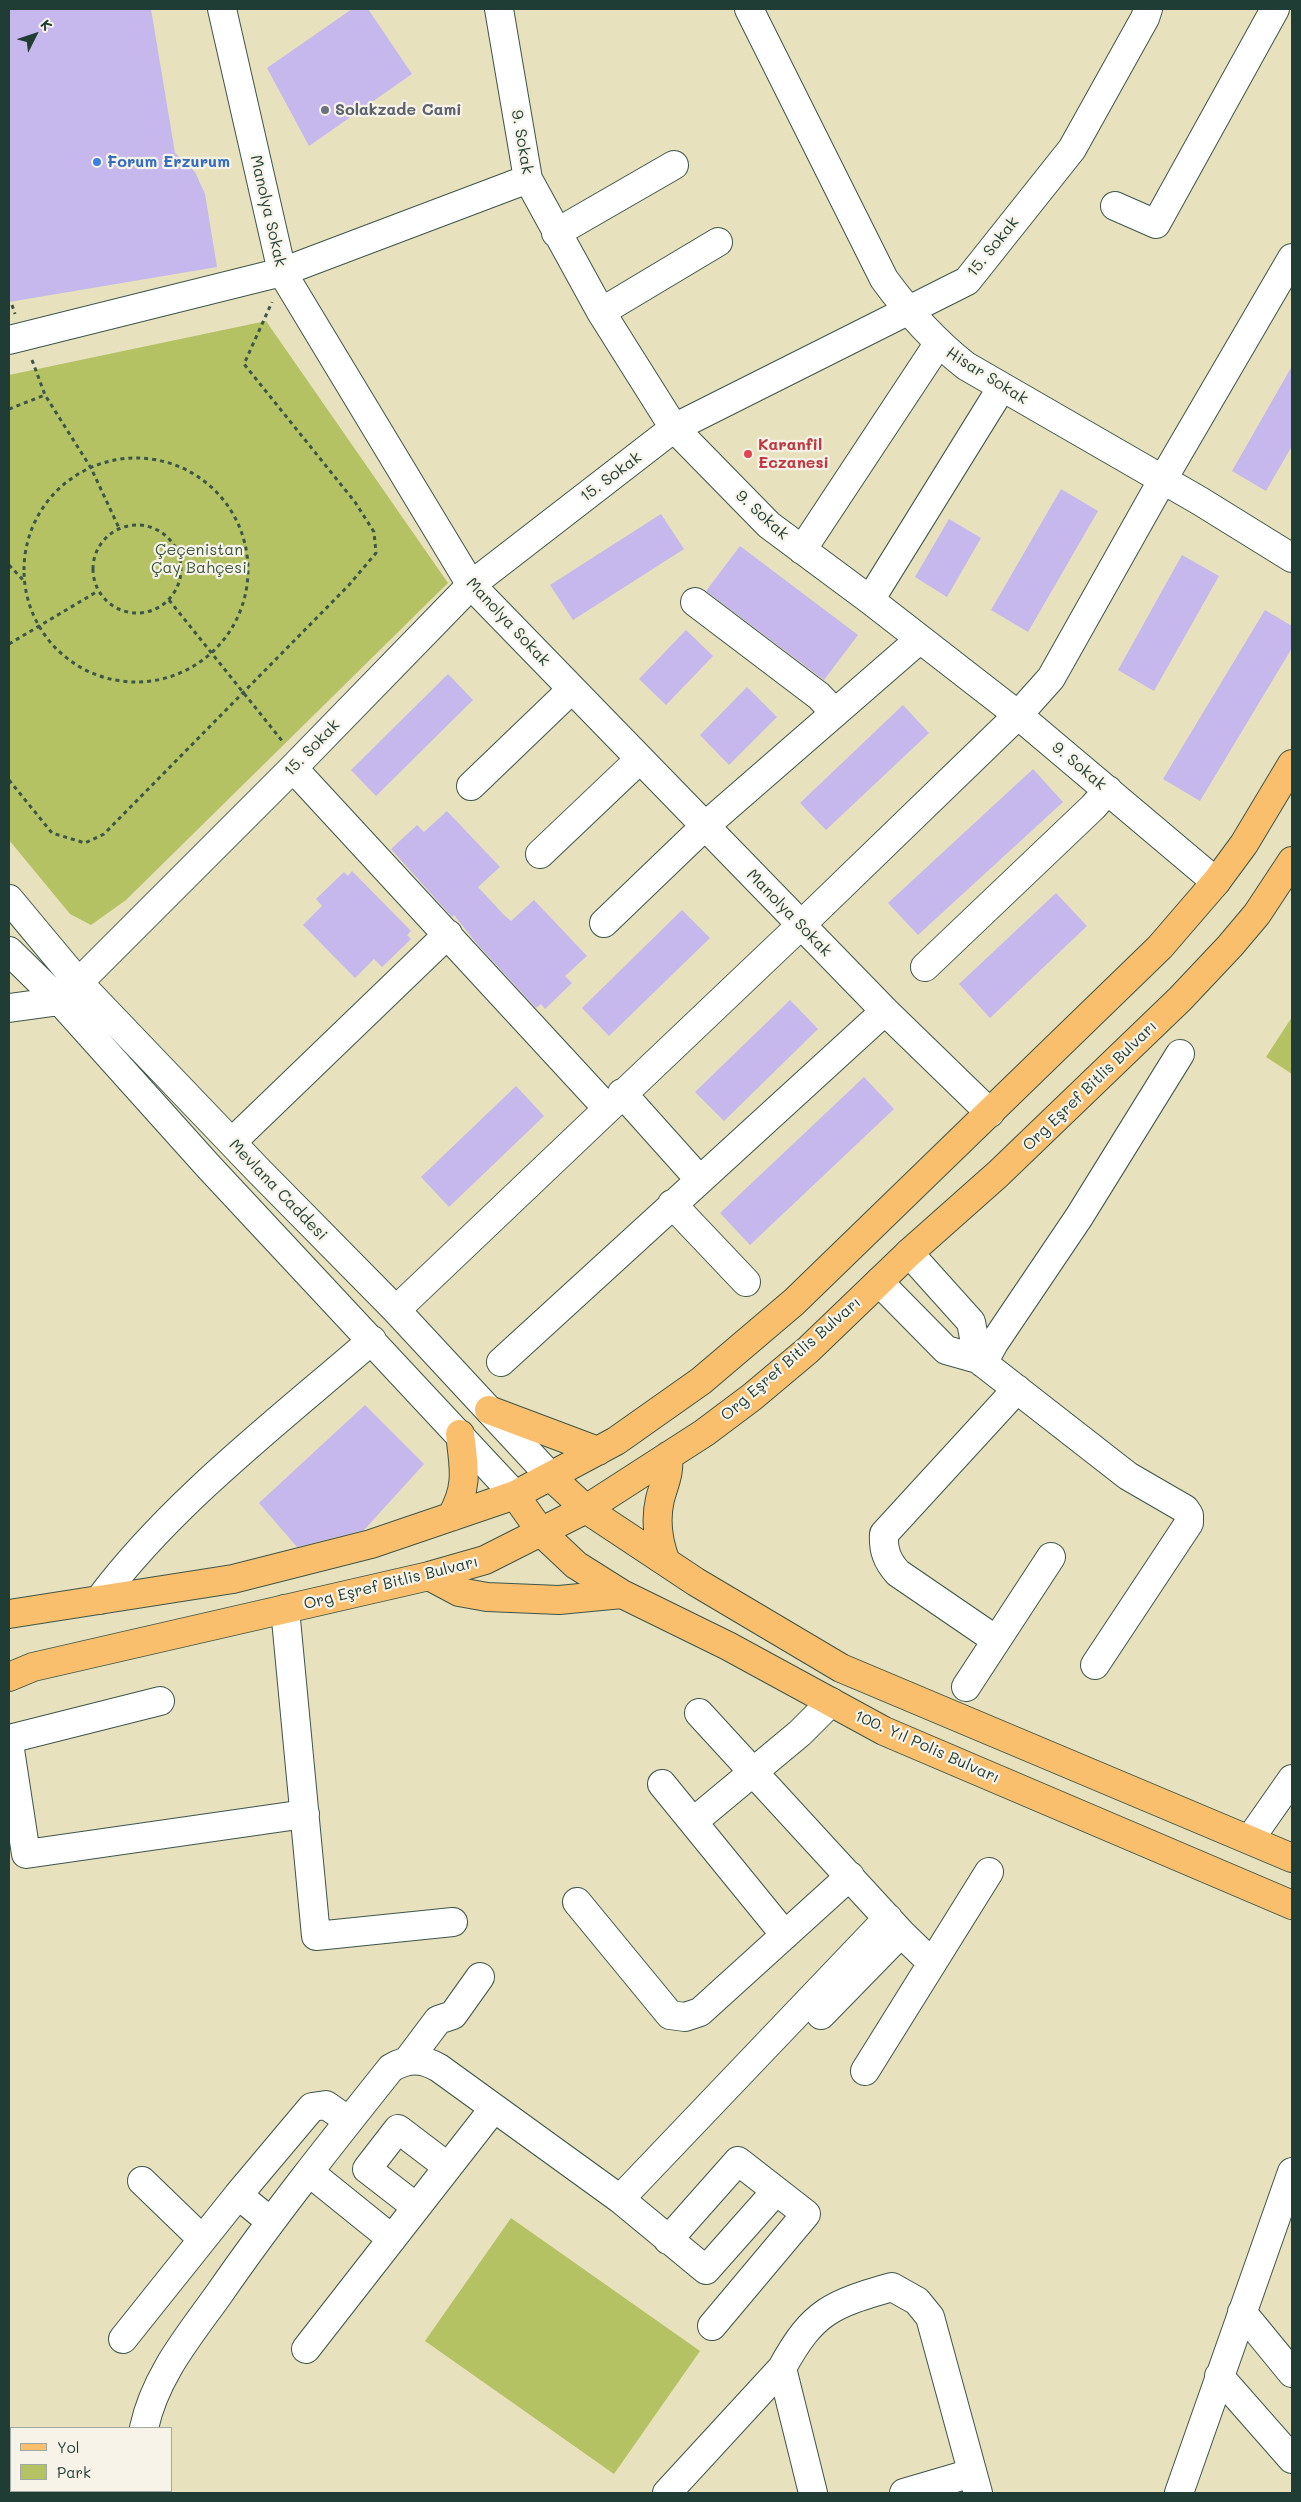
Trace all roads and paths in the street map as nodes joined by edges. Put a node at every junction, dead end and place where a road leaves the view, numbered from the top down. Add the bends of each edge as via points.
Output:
1 (222, 9) edge
2 (749, 9) edge
3 (1148, 9) edge
4 (1275, 9) edge
5 (503, 10) edge
6 (674, 165) dead end
7 (528, 179) junction
8 (1115, 206) dead end
9 (556, 233) junction
10 (718, 242) dead end
11 (1292, 258) edge
12 (284, 276) junction
13 (12, 305) dead end
14 (907, 310) junction
15 (601, 312) junction
16 (16, 338) edge
17 (938, 344) junction
18 (1002, 387) junction
19 (45, 395) junction
20 (9, 409) edge
21 (674, 428) junction
22 (91, 468) junction
23 (1163, 479) junction
24 (120, 528) junction
25 (802, 550) junction
26 (1292, 558) edge
27 (9, 565) edge
28 (24, 581) junction
29 (470, 585) junction
30 (98, 590) junction
31 (169, 600) junction
32 (870, 600) junction
33 (695, 602) dead end
34 (40, 626) junction
35 (920, 638) junction
36 (9, 644) edge
37 (211, 653) junction
38 (572, 689) junction
39 (243, 693) junction
40 (835, 713) junction
41 (1018, 715) junction
42 (640, 759) junction
43 (296, 764) junction
44 (1292, 764) edge
45 (9, 780) edge
46 (471, 786) dead end
47 (1108, 790) junction
48 (705, 826) junction
49 (540, 854) dead end
50 (1292, 861) edge
51 (1216, 882) junction
52 (9, 899) edge
53 (604, 923) dead end
54 (801, 925) junction
55 (448, 934) junction
56 (9, 951) edge
57 (925, 967) dead end
58 (70, 992) junction
59 (9, 1008) edge
60 (885, 1011) junction
61 (1180, 1054) dead end
62 (614, 1100) junction
63 (990, 1113) junction
64 (232, 1142) junction
65 (699, 1179) junction
66 (672, 1204) junction
67 (909, 1253) junction
68 (746, 1282) dead end
69 (879, 1282) junction
70 (396, 1310) junction
71 (372, 1340) junction
72 (981, 1361) junction
73 (501, 1362) dead end
74 (1017, 1389) junction
75 (488, 1410) junction
76 (460, 1434) junction
77 (598, 1450) junction
78 (668, 1456) junction
79 (551, 1477) junction
80 (515, 1495) junction
81 (586, 1509) junction
82 (451, 1517) junction
83 (541, 1532) junction
84 (1051, 1557) dead end
85 (666, 1562) junction
86 (429, 1576) junction
87 (622, 1594) junction
88 (99, 1600) junction
89 (285, 1609) junction
90 (9, 1614) edge
91 (996, 1640) junction
92 (1095, 1664) dead end
93 (9, 1677) edge
94 (966, 1687) dead end
95 (160, 1700) dead end
96 (831, 1702) junction
97 (699, 1713) dead end
98 (9, 1738) edge
99 (9, 1743) edge
100 (754, 1771) junction
101 (1292, 1779) edge
102 (662, 1784) dead end
103 (305, 1814) junction
104 (693, 1822) junction
105 (1250, 1839) junction
106 (1292, 1858) edge
107 (989, 1872) dead end
108 (850, 1876) junction
109 (577, 1902) dead end
110 (1292, 1905) edge
111 (453, 1922) dead end
112 (894, 1925) junction
113 (784, 1935) junction
114 (932, 1963) junction
115 (480, 1977) dead end
116 (419, 2061) junction
117 (865, 2072) dead end
118 (494, 2108) junction
119 (349, 2121) junction
120 (448, 2167) junction
121 (309, 2172) junction
122 (1292, 2172) edge
123 (142, 2181) dead end
124 (776, 2191) junction
125 (238, 2196) junction
126 (620, 2199) junction
127 (416, 2207) junction
128 (270, 2220) junction
129 (202, 2239) junction
130 (392, 2239) junction
131 (668, 2240) junction
132 (1242, 2312) junction
133 (712, 2326) dead end
134 (124, 2339) dead end
135 (306, 2349) dead end
136 (782, 2368) junction
137 (1292, 2373) edge
138 (1219, 2376) junction
139 (144, 2427) edge
140 (1292, 2459) edge
141 (975, 2483) edge
142 (667, 2493) edge
143 (813, 2493) edge
144 (904, 2493) edge
145 (1178, 2493) edge

1 - 12 street, Manolya Sokak
2 - 14 street, Hisar Sokak via 884,279
3 - 14 street, 15. Sokak via 1146,18 1072,149 967,281
4 - 8 street via 1156,224
5 - 7 street, 9. Sokak
6 - 9 street
7 - 9 street, 9. Sokak
7 - 12 street
9 - 15 street, 9. Sokak
10 - 15 street
11 - 23 street
12 - 16 street
12 - 29 street, Manolya Sokak
12 - 39 path via 244,364 355,502 374,532 376,553
13 - 16 path
14 - 17 street, Hisar Sokak
14 - 21 street, 15. Sokak
15 - 21 street, 9. Sokak
16 - 19 path
17 - 18 street, Hisar Sokak via 966,366
17 - 25 street
18 - 23 street, Hisar Sokak
18 - 32 street
19 - 20 path
19 - 22 path
21 - 25 street, 9. Sokak via 768,525
21 - 29 street, 15. Sokak
22 - 24 path
22 - 28 path via 62,484 39,513 26,547
22 - 37 path via 130,457 167,462 200,478 227,504 244,536 249,574 242,610 224,642
23 - 26 street, Hisar Sokak
23 - 41 street via 1051,678
24 - 30 path via 101,543 94,555 92,569
24 - 31 path via 138,524 152,528 164,534 174,545 180,558 181,573 178,588
25 - 32 street, 9. Sokak
27 - 28 path
28 - 34 path via 35,620
29 - 38 street, Manolya Sokak
29 - 43 street, 15. Sokak
30 - 31 path via 113,607 127,613 142,614
30 - 34 path
31 - 37 path
32 - 35 street, 9. Sokak
33 - 40 street via 820,696
34 - 36 path
34 - 37 path via 57,650 87,672 123,682 160,681 195,667
35 - 40 street
35 - 41 street, 9. Sokak
37 - 39 path
38 - 42 street, Manolya Sokak
38 - 46 street
39 - 43 path
39 - 45 path via 104,834 85,843 52,833
40 - 48 street
41 - 47 street, 9. Sokak
41 - 54 street
42 - 48 street, Manolya Sokak
42 - 49 street
43 - 55 street
43 - 58 street, 15. Sokak
44 - 51 main road via 1244,844
47 - 51 street, 9. Sokak
47 - 57 street
48 - 53 street
48 - 54 street, Manolya Sokak
50 - 67 main road, Org Eşref Bitlis Bulvarı via 1257,914 1180,998 998,1174
51 - 63 main road via 1160,947
52 - 58 street, Mevlana Caddesi
54 - 60 street, Manolya Sokak
54 - 62 street
55 - 62 street
55 - 64 street
56 - 58 street, Mevlana Caddesi
58 - 59 street
58 - 64 street, Mevlana Caddesi
58 - 71 street, Mevlana Caddesi via 209,1167
60 - 63 street, Manolya Sokak
60 - 65 street
61 - 72 street via 1079,1217
62 - 65 street
62 - 70 street
63 - 77 main road via 794,1302 701,1380
64 - 70 street, Mevlana Caddesi
65 - 66 street
66 - 68 street
66 - 73 street
67 - 69 main road, Org Eşref Bitlis Bulvarı
67 - 72 street via 972,1322
69 - 72 street via 946,1350
69 - 78 main road, Org Eşref Bitlis Bulvarı via 808,1350 752,1397
70 - 75 street, Mevlana Caddesi
71 - 76 street, Mevlana Caddesi
71 - 88 street via 218,1474 126,1564
72 - 74 street
74 - 91 street via 884,1534 885,1554 898,1573
74 - 92 street via 1128,1476 1185,1509 1189,1516 1189,1523
75 - 77 main road
75 - 79 street, Mevlana Caddesi
76 - 80 street, Mevlana Caddesi
76 - 82 main road via 465,1476 461,1497
77 - 79 main road
78 - 81 main road, Org Eşref Bitlis Bulvarı
78 - 85 main road via 668,1472 657,1524
79 - 80 main road
79 - 81 main road
80 - 82 main road
80 - 83 main road, 100. Yıl Polis Bulvarı
81 - 83 main road, Org Eşref Bitlis Bulvarı
81 - 85 main road
82 - 88 main road via 371,1544 233,1579
83 - 86 main road, Org Eşref Bitlis Bulvarı via 485,1560
83 - 87 main road, 100. Yıl Polis Bulvarı via 576,1565
84 - 91 street
85 - 105 main road via 841,1668
86 - 87 main road via 459,1592 487,1597 559,1600
86 - 89 main road, Org Eşref Bitlis Bulvarı
87 - 96 main road, 100. Yıl Polis Bulvarı
88 - 90 main road
89 - 93 main road, Org Eşref Bitlis Bulvarı via 33,1667
89 - 103 street
91 - 94 street
95 - 98 street
96 - 100 street via 800,1734
96 - 110 main road, 100. Yıl Polis Bulvarı via 884,1731
97 - 100 street
99 - 103 street via 26,1854
100 - 104 street
100 - 108 street
101 - 105 street
102 - 104 street
103 - 111 street via 316,1936
104 - 113 street
105 - 106 main road
107 - 114 street
108 - 112 street
108 - 113 street
109 - 113 street via 670,2014 678,2017 700,2012
112 - 114 street
112 - 126 street via 763,2074 730,2082
114 - 117 street
115 - 116 street via 453,2015 451,2029
116 - 118 street
116 - 119 street via 391,2068
118 - 120 street
118 - 126 street
119 - 121 street
119 - 125 street via 326,2105 312,2107
120 - 127 street
120 - 127 street via 398,2129 367,2169
121 - 128 street
121 - 130 street
122 - 132 street
123 - 129 street
124 - 131 street via 706,2270
124 - 131 street via 738,2161
124 - 133 street via 806,2214
125 - 128 street
125 - 129 street
126 - 131 street
127 - 130 street
128 - 139 street via 172,2361 152,2401
129 - 134 street
130 - 135 street
132 - 137 street
132 - 138 street
136 - 141 street via 798,2339 825,2312 852,2299 892,2287 917,2301 930,2316
136 - 142 street
136 - 143 street
138 - 140 street
138 - 145 street
141 - 144 street

